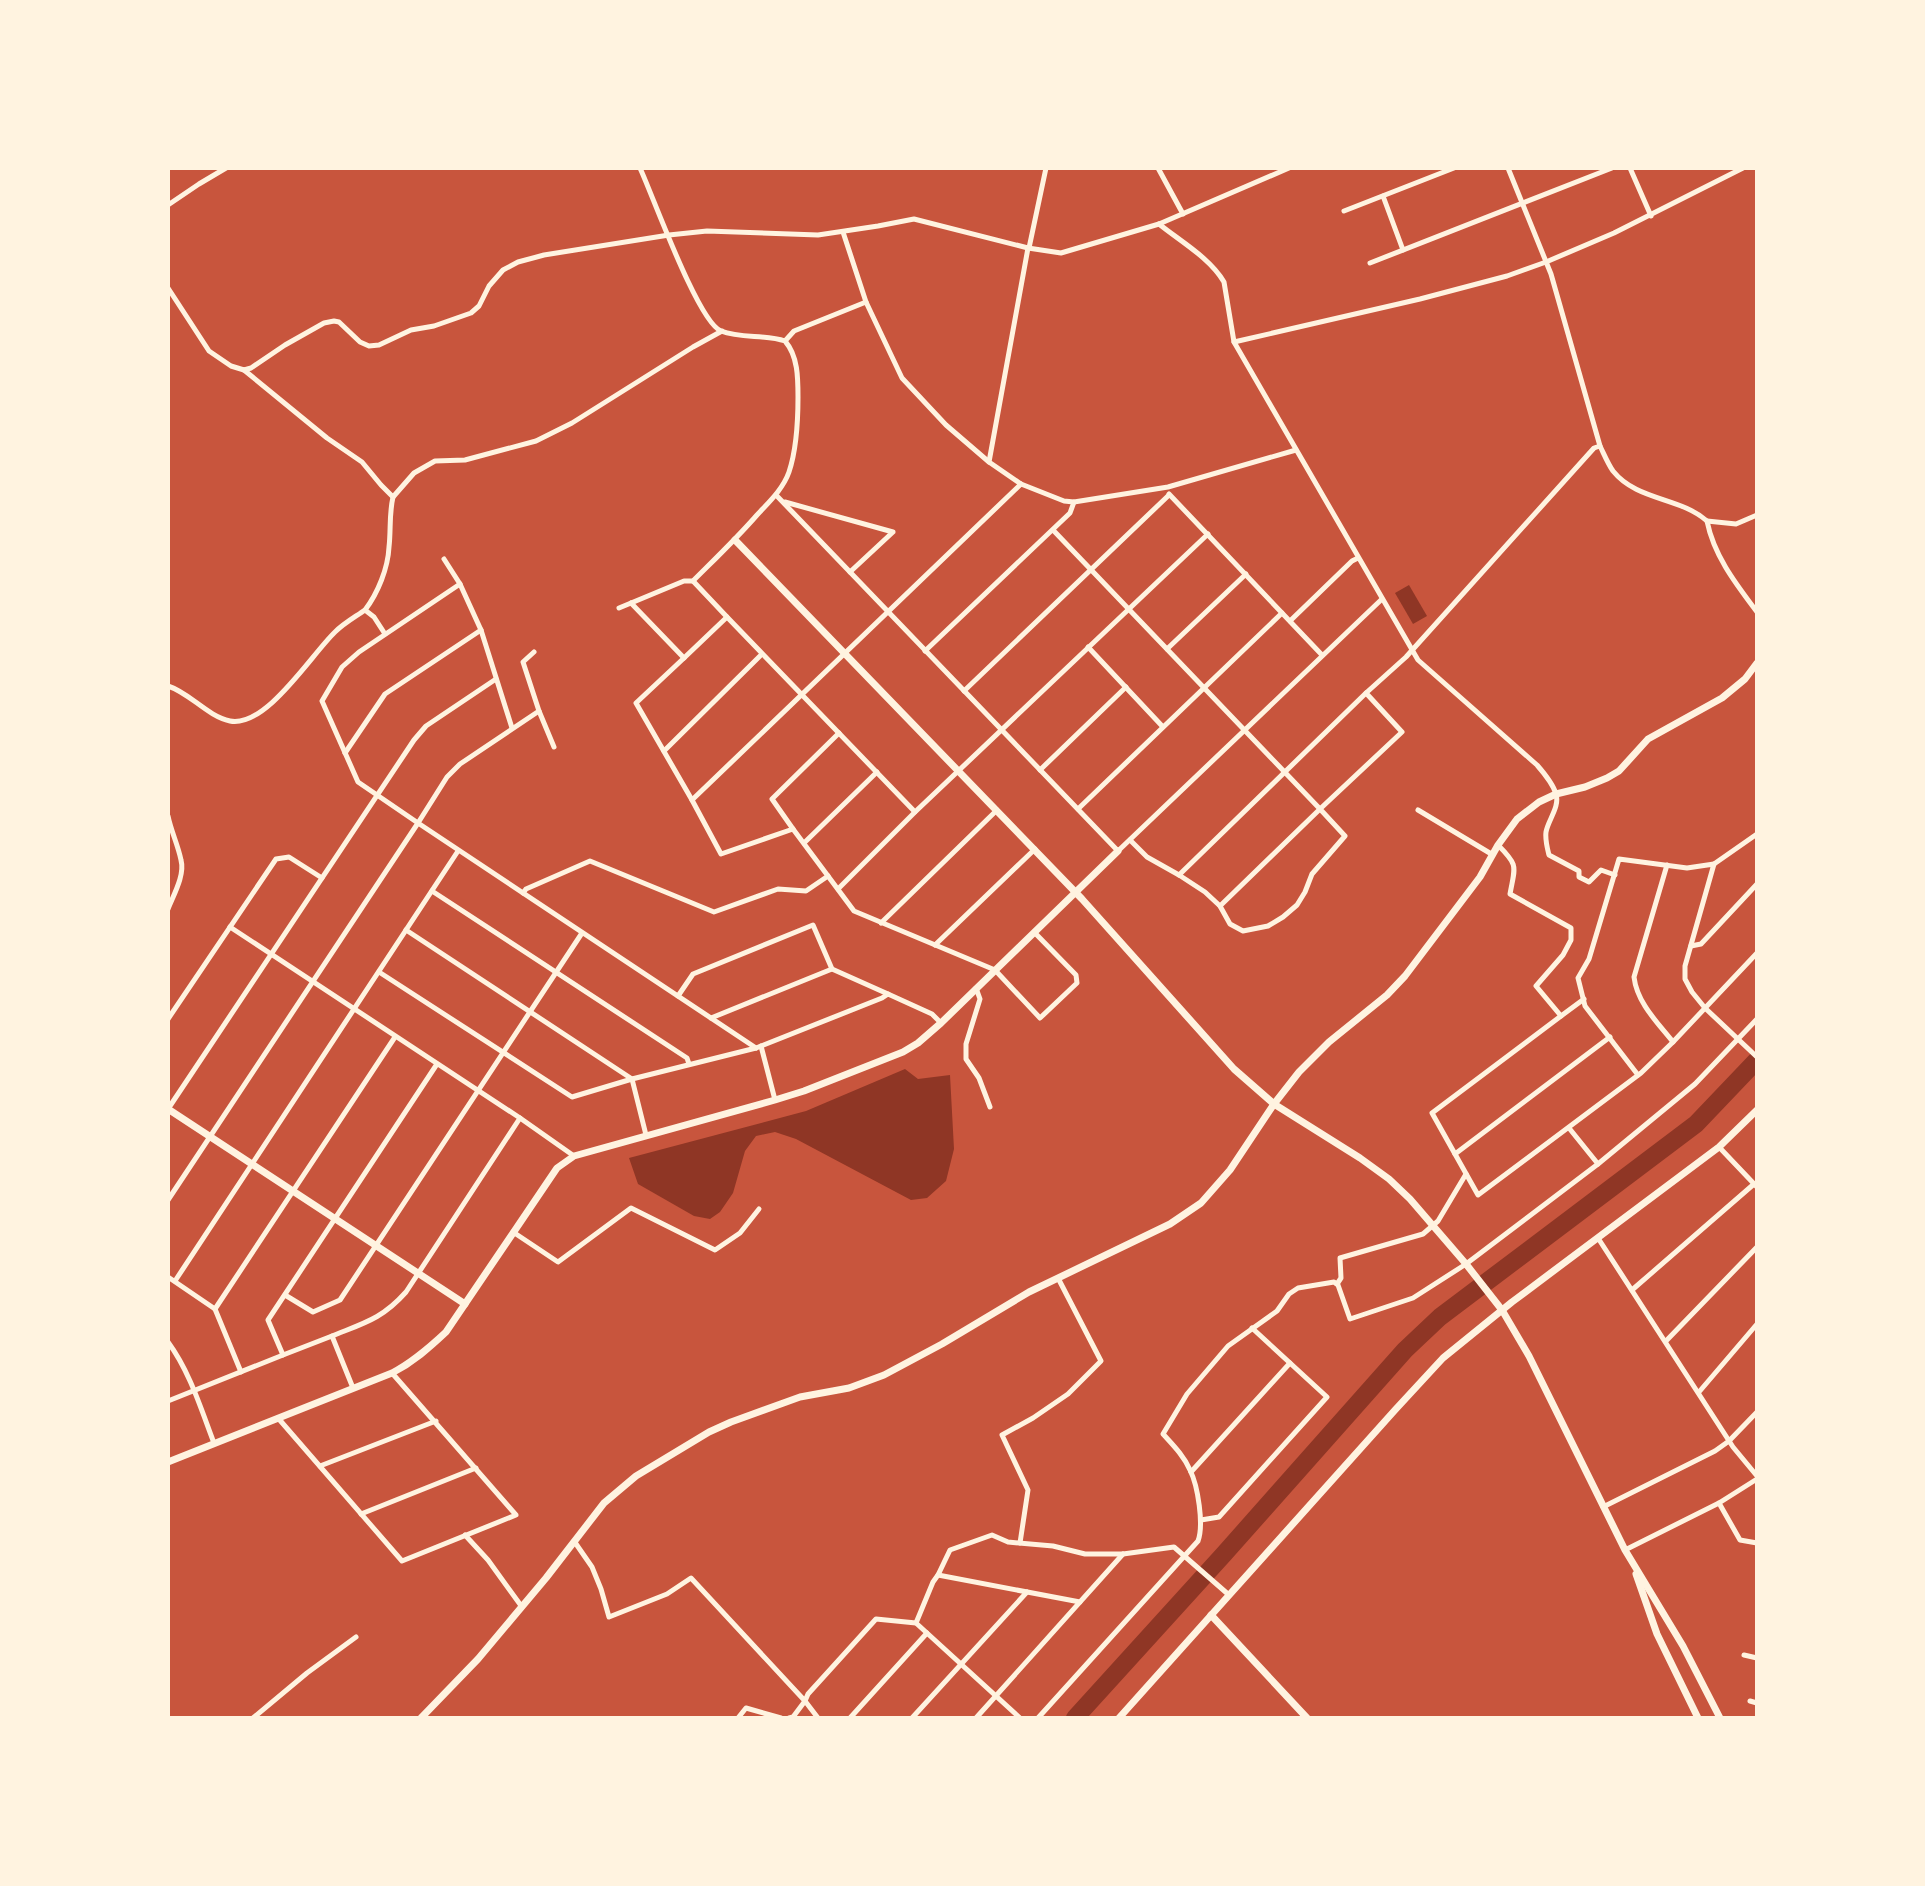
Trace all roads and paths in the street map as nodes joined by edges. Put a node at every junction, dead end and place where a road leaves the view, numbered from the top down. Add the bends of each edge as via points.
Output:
1 (226, 168) edge
2 (640, 168) edge
3 (1046, 168) edge
4 (1158, 168) edge
5 (1289, 168) edge
6 (1454, 168) edge
7 (1508, 168) edge
8 (1612, 168) edge
9 (1630, 168) edge
10 (1743, 168) edge
11 (1383, 196) junction
12 (1522, 203) junction
13 (168, 205) edge
14 (1344, 211) dead end
15 (1183, 214) junction
16 (1651, 216) junction
17 (1159, 224) junction
18 (843, 232) junction
19 (669, 235) junction
20 (1029, 248) junction
21 (1403, 250) junction
22 (1546, 262) junction
23 (1370, 263) dead end
24 (168, 288) edge
25 (866, 302) junction
26 (722, 331) junction
27 (785, 341) junction
28 (1234, 342) junction
29 (244, 370) junction
30 (1600, 446) junction
31 (1296, 450) junction
32 (989, 462) junction
33 (1021, 484) junction
34 (1168, 487) junction
35 (776, 495) junction
36 (1169, 495) junction
37 (393, 497) junction
38 (782, 501) junction
39 (1074, 502) junction
40 (1757, 515) edge
41 (1707, 522) junction
42 (1053, 530) junction
43 (1208, 534) junction
44 (735, 540) junction
45 (1358, 558) junction
46 (444, 559) dead end
47 (1090, 570) junction
48 (850, 572) junction
49 (1245, 574) junction
50 (693, 581) junction
51 (460, 584) junction
52 (1382, 599) junction
53 (631, 603) junction
54 (618, 608) dead end
55 (1128, 609) junction
56 (365, 610) junction
57 (888, 612) junction
58 (1757, 612) edge
59 (1282, 613) junction
60 (727, 617) junction
61 (1290, 621) junction
62 (481, 631) junction
63 (386, 634) junction
64 (1088, 647) junction
65 (1167, 649) junction
66 (1411, 650) junction
67 (925, 651) junction
68 (534, 652) dead end
69 (845, 653) junction
70 (762, 654) junction
71 (1322, 655) junction
72 (684, 658) junction
73 (1757, 663) edge
74 (496, 679) junction
75 (168, 686) edge
76 (1126, 687) junction
77 (1204, 688) junction
78 (964, 691) junction
79 (1366, 693) junction
80 (802, 695) junction
81 (539, 711) junction
82 (1163, 727) junction
83 (512, 728) junction
84 (1002, 730) junction
85 (1244, 731) junction
86 (839, 733) junction
87 (554, 747) dead end
88 (664, 751) junction
89 (345, 753) junction
90 (1040, 770) junction
91 (959, 771) junction
92 (877, 772) junction
93 (1285, 772) junction
94 (1556, 794) junction
95 (377, 795) junction
96 (692, 800) junction
97 (1078, 809) junction
98 (1320, 809) junction
99 (997, 810) junction
100 (1418, 810) dead end
101 (915, 812) junction
102 (168, 816) edge
103 (418, 823) junction
104 (793, 829) junction
105 (1757, 834) edge
106 (1130, 840) junction
107 (804, 843) junction
108 (1498, 845) junction
109 (1035, 849) junction
110 (458, 851) junction
111 (1118, 851) junction
112 (1493, 855) junction
113 (1714, 864) junction
114 (1667, 865) junction
115 (1179, 874) junction
116 (1615, 875) junction
117 (828, 876) junction
118 (322, 878) junction
119 (1757, 884) edge
120 (838, 889) junction
121 (432, 891) junction
122 (1075, 892) junction
123 (523, 893) junction
124 (1220, 906) junction
125 (168, 909) edge
126 (881, 923) junction
127 (230, 927) junction
128 (406, 930) junction
129 (1034, 932) junction
130 (582, 933) junction
131 (935, 945) junction
132 (1691, 946) junction
133 (1757, 953) edge
134 (271, 954) junction
135 (832, 969) junction
136 (995, 970) junction
137 (379, 972) junction
138 (556, 973) junction
139 (313, 981) junction
140 (976, 988) junction
141 (888, 994) junction
142 (678, 996) junction
143 (1584, 999) junction
144 (168, 1002) edge
145 (176, 1006) junction
146 (1705, 1008) junction
147 (354, 1009) junction
148 (531, 1013) junction
149 (1561, 1016) junction
150 (711, 1018) junction
151 (168, 1019) edge
152 (1757, 1019) edge
153 (941, 1023) junction
154 (396, 1037) junction
155 (1610, 1037) junction
156 (1738, 1039) junction
157 (1673, 1042) junction
158 (759, 1047) junction
159 (504, 1053) junction
160 (1757, 1057) edge
161 (437, 1064) junction
162 (689, 1064) junction
163 (1638, 1075) junction
164 (632, 1079) junction
165 (479, 1091) junction
166 (775, 1100) junction
167 (1273, 1104) junction
168 (990, 1107) dead end
169 (168, 1109) edge
170 (1757, 1111) edge
171 (520, 1118) junction
172 (1569, 1128) junction
173 (646, 1135) junction
174 (210, 1136) junction
175 (1719, 1147) junction
176 (1455, 1154) junction
177 (574, 1156) junction
178 (252, 1164) junction
179 (1598, 1164) junction
180 (1466, 1174) junction
181 (1756, 1185) edge
182 (293, 1192) junction
183 (168, 1200) edge
184 (759, 1209) dead end
185 (335, 1218) junction
186 (1434, 1225) junction
187 (513, 1232) junction
188 (1598, 1238) junction
189 (377, 1245) junction
190 (1757, 1247) edge
191 (1466, 1264) junction
192 (419, 1272) junction
193 (168, 1277) edge
194 (1058, 1278) junction
195 (175, 1281) junction
196 (1337, 1284) junction
197 (1632, 1290) junction
198 (285, 1296) junction
199 (466, 1304) junction
200 (215, 1309) junction
201 (1502, 1310) junction
202 (1757, 1324) edge
203 (1252, 1328) junction
204 (332, 1336) junction
205 (1666, 1341) junction
206 (168, 1342) edge
207 (283, 1355) junction
208 (1290, 1363) junction
209 (241, 1372) junction
210 (392, 1373) junction
211 (353, 1388) junction
212 (194, 1390) junction
213 (1699, 1392) junction
214 (168, 1401) edge
215 (1757, 1412) edge
216 (278, 1418) junction
217 (436, 1421) junction
218 (1730, 1441) junction
219 (214, 1443) junction
220 (168, 1461) edge
221 (320, 1466) junction
222 (476, 1468) junction
223 (1191, 1472) junction
224 (1757, 1478) edge
225 (1719, 1503) junction
226 (1604, 1507) junction
227 (361, 1514) junction
228 (1201, 1520) junction
229 (465, 1535) junction
230 (575, 1541) junction
231 (1020, 1543) junction
232 (1757, 1543) edge
233 (1625, 1550) junction
234 (1123, 1553) junction
235 (1184, 1556) junction
236 (1633, 1564) junction
237 (938, 1575) junction
238 (1027, 1592) junction
239 (1229, 1595) junction
240 (1080, 1602) junction
241 (522, 1606) junction
242 (1212, 1615) junction
243 (916, 1623) junction
244 (928, 1633) junction
245 (356, 1637) dead end
246 (1744, 1655) dead end
247 (1757, 1658) edge
248 (961, 1664) junction
249 (996, 1696) junction
250 (805, 1701) junction
251 (253, 1718) edge
252 (421, 1718) edge
253 (738, 1718) edge
254 (781, 1718) edge
255 (789, 1718) edge
256 (818, 1718) edge
257 (849, 1718) edge
258 (912, 1718) edge
259 (976, 1718) edge
260 (1020, 1718) edge
261 (1038, 1718) edge
262 (1119, 1718) edge
263 (1307, 1718) edge
264 (1698, 1718) edge
265 (1720, 1718) edge

1 - 13 street
2 - 19 street
3 - 20 street
4 - 15 street
5 - 15 street
6 - 11 street
7 - 12 street
8 - 12 street
9 - 16 street
10 - 16 street
11 - 14 street
11 - 21 street
12 - 21 street
12 - 22 street
15 - 17 street
16 - 22 street
17 - 20 street via 1061,253
17 - 28 street via 1220,275
18 - 19 street
18 - 20 street via 914,219
18 - 25 street
19 - 26 street via 704,312
19 - 29 street via 518,262 503,270 471,313 379,345 365,344 340,322 324,323
20 - 32 street
21 - 23 street
22 - 28 street via 1420,299
22 - 30 street
24 - 29 street via 209,351
25 - 27 street via 793,331
25 - 32 street via 902,378
26 - 27 street
26 - 37 street via 572,423 536,441 465,460 435,461 414,472
27 - 35 street via 797,372 798,408 794,456
28 - 31 street
29 - 37 street via 362,462
30 - 41 street via 1612,471 1625,483
30 - 66 street
31 - 34 street
31 - 45 street
32 - 33 street
33 - 39 street
33 - 57 street
34 - 36 street
34 - 39 street
35 - 38 street
35 - 44 street
36 - 43 street
36 - 47 street
37 - 56 street via 388,557
38 - 48 street
38 - 48 street via 893,532
39 - 42 street
40 - 41 street via 1736,524
41 - 58 street via 1724,565
42 - 47 street
42 - 67 street
43 - 49 street
43 - 55 street
44 - 50 street
44 - 69 street
45 - 52 street
45 - 61 street
46 - 51 street
47 - 55 street
47 - 78 street
48 - 57 street
49 - 59 street
49 - 65 street
50 - 53 street
50 - 60 street
51 - 62 street
51 - 63 street
52 - 66 street
52 - 71 street
53 - 54 street
53 - 72 street
55 - 64 street
55 - 65 street
56 - 63 street
56 - 75 street via 334,633 275,701 243,720 223,718
57 - 67 street
57 - 69 street
59 - 61 street
59 - 77 street
60 - 70 street
60 - 72 street
61 - 71 street
62 - 74 street
62 - 89 street via 385,694
63 - 89 street via 342,667 323,701
64 - 76 street
64 - 84 street
65 - 77 street
66 - 79 street
66 - 94 street via 1537,765
67 - 78 street
68 - 81 street via 523,662
69 - 80 street
69 - 91 street
70 - 80 street
70 - 88 street
71 - 85 street
72 - 88 street via 636,703
73 - 94 street via 1722,698 1648,739 1619,771
74 - 83 street
74 - 95 street via 426,726
76 - 82 street
76 - 90 street
77 - 82 street
77 - 85 street
78 - 84 street
79 - 93 street
79 - 98 street via 1402,732
80 - 86 street
80 - 96 street
81 - 83 street
81 - 87 street
82 - 97 street
83 - 103 street via 447,777
84 - 90 street
84 - 91 street
85 - 93 street
85 - 106 street
86 - 92 street
86 - 104 street via 772,799
88 - 96 street
89 - 95 street via 358,782
90 - 97 street
91 - 99 street
91 - 101 street
92 - 101 street
92 - 107 street
93 - 98 street
93 - 115 street
94 - 108 street via 1527,810
94 - 116 street via 1546,830 1549,855 1579,871 1579,877 1589,882 1601,870
95 - 103 street
95 - 118 street
96 - 104 street via 721,854
97 - 111 street
98 - 124 street
98 - 124 street via 1345,836 1312,874 1297,905 1268,926 1243,930 1230,924
99 - 109 street
99 - 126 street
100 - 112 street
101 - 120 street
102 - 125 street via 182,862
103 - 110 street
103 - 139 street
104 - 107 street
105 - 113 street
106 - 111 street
106 - 115 street via 1147,857
107 - 117 street
108 - 112 street
108 - 149 street via 1515,867 1510,894 1571,928 1563,955 1536,986
109 - 122 street
109 - 131 street
110 - 121 street
110 - 123 street
111 - 122 street
112 - 167 street via 1405,976 1309,1061
113 - 114 street
113 - 132 street
114 - 116 street via 1619,859
114 - 157 street via 1634,977 1640,1000
115 - 124 street
116 - 143 street via 1589,958 1578,978
117 - 120 street
117 - 123 street via 806,891 778,889 714,912 590,861
118 - 127 street via 289,857 276,859
118 - 134 street
119 - 132 street via 1702,944
120 - 126 street via 854,911
121 - 128 street
121 - 138 street
122 - 129 street
122 - 167 street via 1234,1069
123 - 130 street
126 - 131 street
127 - 134 street
127 - 145 street
128 - 137 street
128 - 148 street
129 - 136 street
129 - 136 street via 1076,975 1077,983 1041,1018
130 - 138 street
130 - 142 street
131 - 136 street
132 - 146 street via 1685,979
133 - 146 street
134 - 139 street
134 - 169 street
135 - 141 street
135 - 142 street via 813,925 693,974
135 - 150 street
136 - 140 street
137 - 147 street
137 - 159 street
138 - 148 street
138 - 162 street via 687,1058
139 - 147 street
139 - 174 street
140 - 153 street
140 - 168 street via 980,999 966,1059
141 - 153 street via 932,1014
141 - 158 street
142 - 150 street
143 - 149 street
143 - 155 street
144 - 145 street
145 - 151 street
146 - 156 street
146 - 157 street
147 - 154 street
147 - 178 street
148 - 159 street
148 - 164 street
149 - 176 street via 1432,1113
150 - 158 street
152 - 156 street
153 - 166 street via 902,1052
154 - 161 street
154 - 182 street
155 - 163 street
155 - 176 street
156 - 160 street
156 - 179 street via 1695,1084
157 - 163 street
158 - 162 street
158 - 166 street
159 - 164 street via 572,1097
159 - 165 street
161 - 165 street
161 - 185 street
162 - 164 street
163 - 172 street
164 - 173 street
165 - 171 street
165 - 189 street
166 - 173 street
167 - 186 street via 1389,1179
167 - 194 street via 1230,1170 1201,1203 1170,1224
169 - 174 street
170 - 175 street
171 - 177 street
171 - 192 street
172 - 179 street
172 - 180 street via 1478,1195
173 - 177 street
174 - 178 street
174 - 183 street
175 - 181 street
175 - 188 street
176 - 180 street
177 - 187 street via 557,1168
178 - 182 street
178 - 195 street
179 - 191 street
180 - 186 street
181 - 197 street
182 - 185 street
182 - 200 street
184 - 187 street via 740,1233 715,1250 631,1208 558,1262
185 - 189 street
185 - 198 street
186 - 191 street
186 - 196 street via 1423,1234 1340,1258
187 - 199 street
188 - 197 street
188 - 201 street
189 - 192 street
189 - 198 street via 340,1300 313,1312
190 - 205 street
191 - 196 street via 1413,1298 1350,1319
191 - 201 street
192 - 199 street
192 - 204 street via 394,1306
193 - 195 street
194 - 230 street via 884,1375 791,1400 709,1432 614,1493
194 - 231 street via 1101,1362 1068,1394 1002,1435 1028,1490
195 - 200 street
196 - 203 street via 1298,1288 1277,1311
197 - 205 street
198 - 207 street via 268,1320
199 - 210 street via 427,1350
200 - 209 street
201 - 226 street
201 - 239 street via 1443,1358
202 - 213 street
203 - 208 street
203 - 223 street via 1228,1346 1195,1384 1164,1434
204 - 207 street
204 - 211 street
205 - 213 street
206 - 212 street
207 - 209 street
208 - 223 street
208 - 228 street via 1327,1396 1219,1517
209 - 212 street
210 - 211 street
210 - 217 street
211 - 216 street
212 - 214 street
212 - 219 street
213 - 218 street
215 - 218 street
216 - 219 street
216 - 221 street
217 - 221 street
217 - 222 street
218 - 224 street
218 - 226 street
219 - 220 street
221 - 227 street
222 - 227 street
222 - 229 street via 516,1515
223 - 228 street
224 - 225 street
225 - 232 street via 1740,1539
225 - 233 street
226 - 233 street
227 - 229 street via 402,1561
228 - 235 street via 1198,1541
229 - 241 street
230 - 241 street
230 - 250 street via 592,1567 609,1617 667,1594 691,1578
231 - 234 street via 1085,1554
231 - 237 street via 992,1535 950,1550
233 - 236 street
234 - 235 street via 1174,1547
234 - 240 street
235 - 239 street
235 - 261 street
236 - 264 street via 1657,1634
236 - 265 street
237 - 238 street
237 - 243 street
238 - 240 street
238 - 248 street
239 - 242 street
240 - 249 street
241 - 252 street
242 - 262 street
242 - 263 street
243 - 244 street
243 - 250 street via 876,1619
244 - 248 street
244 - 257 street
245 - 251 street
246 - 247 street
248 - 249 street
248 - 258 street
249 - 259 street
249 - 260 street
250 - 255 street
250 - 256 street
253 - 254 street via 746,1708

